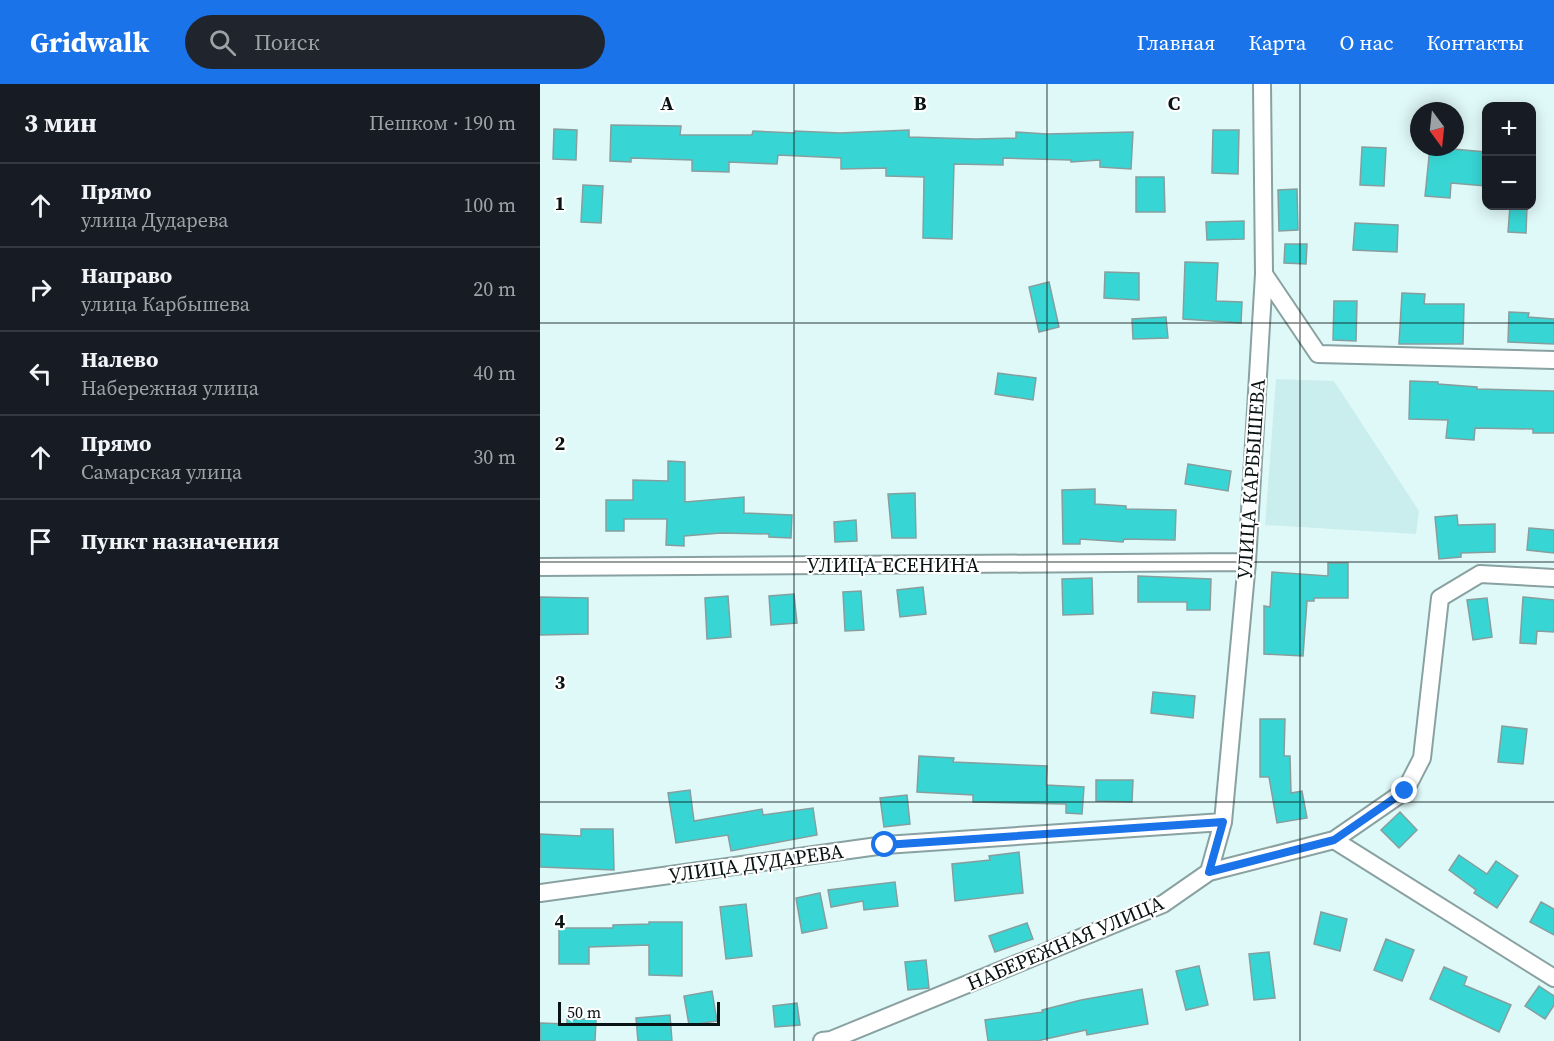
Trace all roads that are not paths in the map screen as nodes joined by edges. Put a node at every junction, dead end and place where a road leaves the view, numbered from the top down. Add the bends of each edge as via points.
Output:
1 (1262, 84) edge
2 (1264, 274) junction
3 (1554, 360) edge
4 (1247, 562) junction
5 (540, 567) edge
6 (1554, 578) edge
7 (1223, 822) junction
8 (1334, 840) junction
9 (1209, 872) junction
10 (540, 893) edge
11 (1554, 978) edge
12 (822, 1041) edge

1 - 2 street, УЛИЦА КАРБЫШЕВА
2 - 3 street via 1318,354
2 - 4 street, УЛИЦА КАРБЫШЕВА
4 - 5 street, УЛИЦА ЕСЕНИНА
4 - 7 street, УЛИЦА КАРБЫШЕВА
6 - 8 street via 1480,574 1440,598 1422,758 1405,791
7 - 9 street, УЛИЦА КАРБЫШЕВА
7 - 10 street, УЛИЦА ДУДАРЕВА via 885,845
8 - 9 street, НАБЕРЕЖНАЯ УЛИЦА
8 - 11 street
9 - 12 street, НАБЕРЕЖНАЯ УЛИЦА via 1163,904

